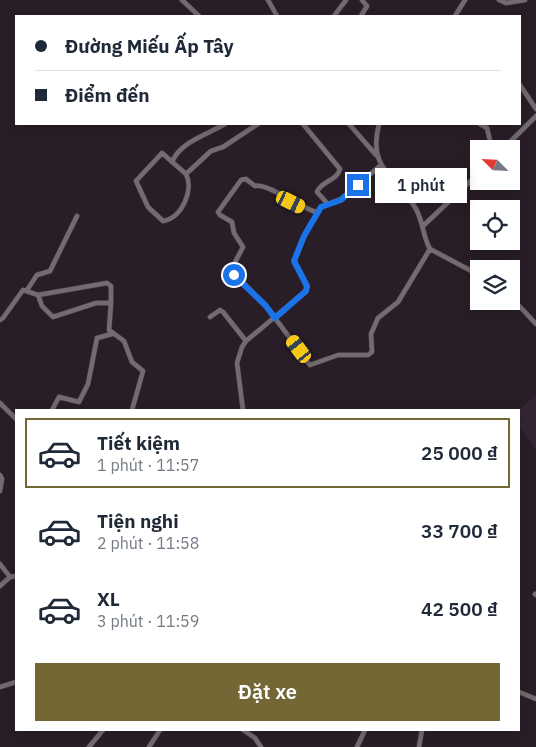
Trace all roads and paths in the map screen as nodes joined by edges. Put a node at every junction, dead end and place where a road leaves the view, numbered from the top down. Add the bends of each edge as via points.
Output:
1 (182, 0) edge
2 (268, 0) edge
3 (346, 0) edge
4 (362, 0) edge
5 (465, 0) edge
6 (499, 0) edge
7 (525, 0) edge
8 (198, 15) edge
9 (276, 15) edge
10 (335, 15) edge
11 (362, 15) edge
12 (456, 15) edge
13 (521, 86) edge
14 (536, 109) edge
15 (536, 116) edge
16 (223, 125) edge
17 (256, 125) edge
18 (304, 125) edge
19 (350, 125) edge
20 (379, 125) edge
21 (482, 125) edge
22 (490, 140) edge
23 (512, 140) edge
24 (376, 155) junction
25 (172, 162) junction
26 (381, 165) junction
27 (186, 174) junction
28 (470, 182) edge
29 (327, 203) junction
30 (316, 212) junction
31 (77, 216) dead end
32 (423, 226) junction
33 (430, 249) junction
34 (470, 270) edge
35 (27, 290) junction
36 (38, 295) junction
37 (111, 303) junction
38 (520, 307) edge
39 (210, 317) dead end
40 (275, 318) junction
41 (0, 320) edge
42 (536, 324) edge
43 (112, 334) junction
44 (246, 341) junction
45 (0, 403) edge
46 (52, 409) edge
47 (132, 409) edge
48 (243, 409) edge
49 (15, 418) edge
50 (0, 475) edge
51 (0, 491) edge
52 (0, 564) edge
53 (15, 576) edge
54 (10, 577) junction
55 (0, 586) edge
56 (15, 682) edge
57 (0, 687) edge
58 (520, 692) edge
59 (536, 699) edge
60 (102, 731) edge
61 (159, 731) edge
62 (244, 731) edge
63 (365, 731) edge
64 (422, 731) edge
65 (89, 747) edge
66 (149, 747) edge
67 (261, 747) edge
68 (357, 747) edge
69 (419, 747) edge

1 - 8 street
2 - 9 street
3 - 10 street
4 - 11 street via 367,6
5 - 12 street
6 - 7 street via 506,3
13 - 14 street
15 - 23 street
16 - 25 street via 200,136 180,151
17 - 27 street via 211,151
18 - 29 street via 340,169 317,192
19 - 24 street
20 - 24 street
21 - 22 street via 487,128
24 - 26 street
25 - 27 street
25 - 27 street via 162,153 136,180 148,207 163,222 171,218 186,199
26 - 29 street via 341,200
26 - 32 street via 416,209
28 - 32 street
29 - 30 street
30 - 40 street via 294,261 307,286 306,291
30 - 40 street via 291,202 267,186 254,186 246,179 241,180 218,212 232,222 234,233 243,247 231,270
31 - 35 street via 53,267 37,275
32 - 33 street
33 - 34 street
33 - 40 street via 398,302 378,318 372,334 372,352 368,355 338,355 310,365
35 - 36 street
35 - 41 street via 19,294
36 - 37 street via 42,306 53,317 96,303
36 - 37 street via 103,283 111,286
37 - 43 street via 109,330
38 - 42 street
39 - 44 street via 220,310 223,312
40 - 44 street
43 - 46 street via 97,338 88,384 79,402 58,397
43 - 47 street via 124,341 132,362 143,371
44 - 48 street via 237,363
45 - 49 street
50 - 51 street
52 - 54 street
53 - 54 street
54 - 55 street
56 - 57 street
58 - 59 street
60 - 65 street
61 - 66 street
62 - 67 street
63 - 68 street
64 - 69 street

